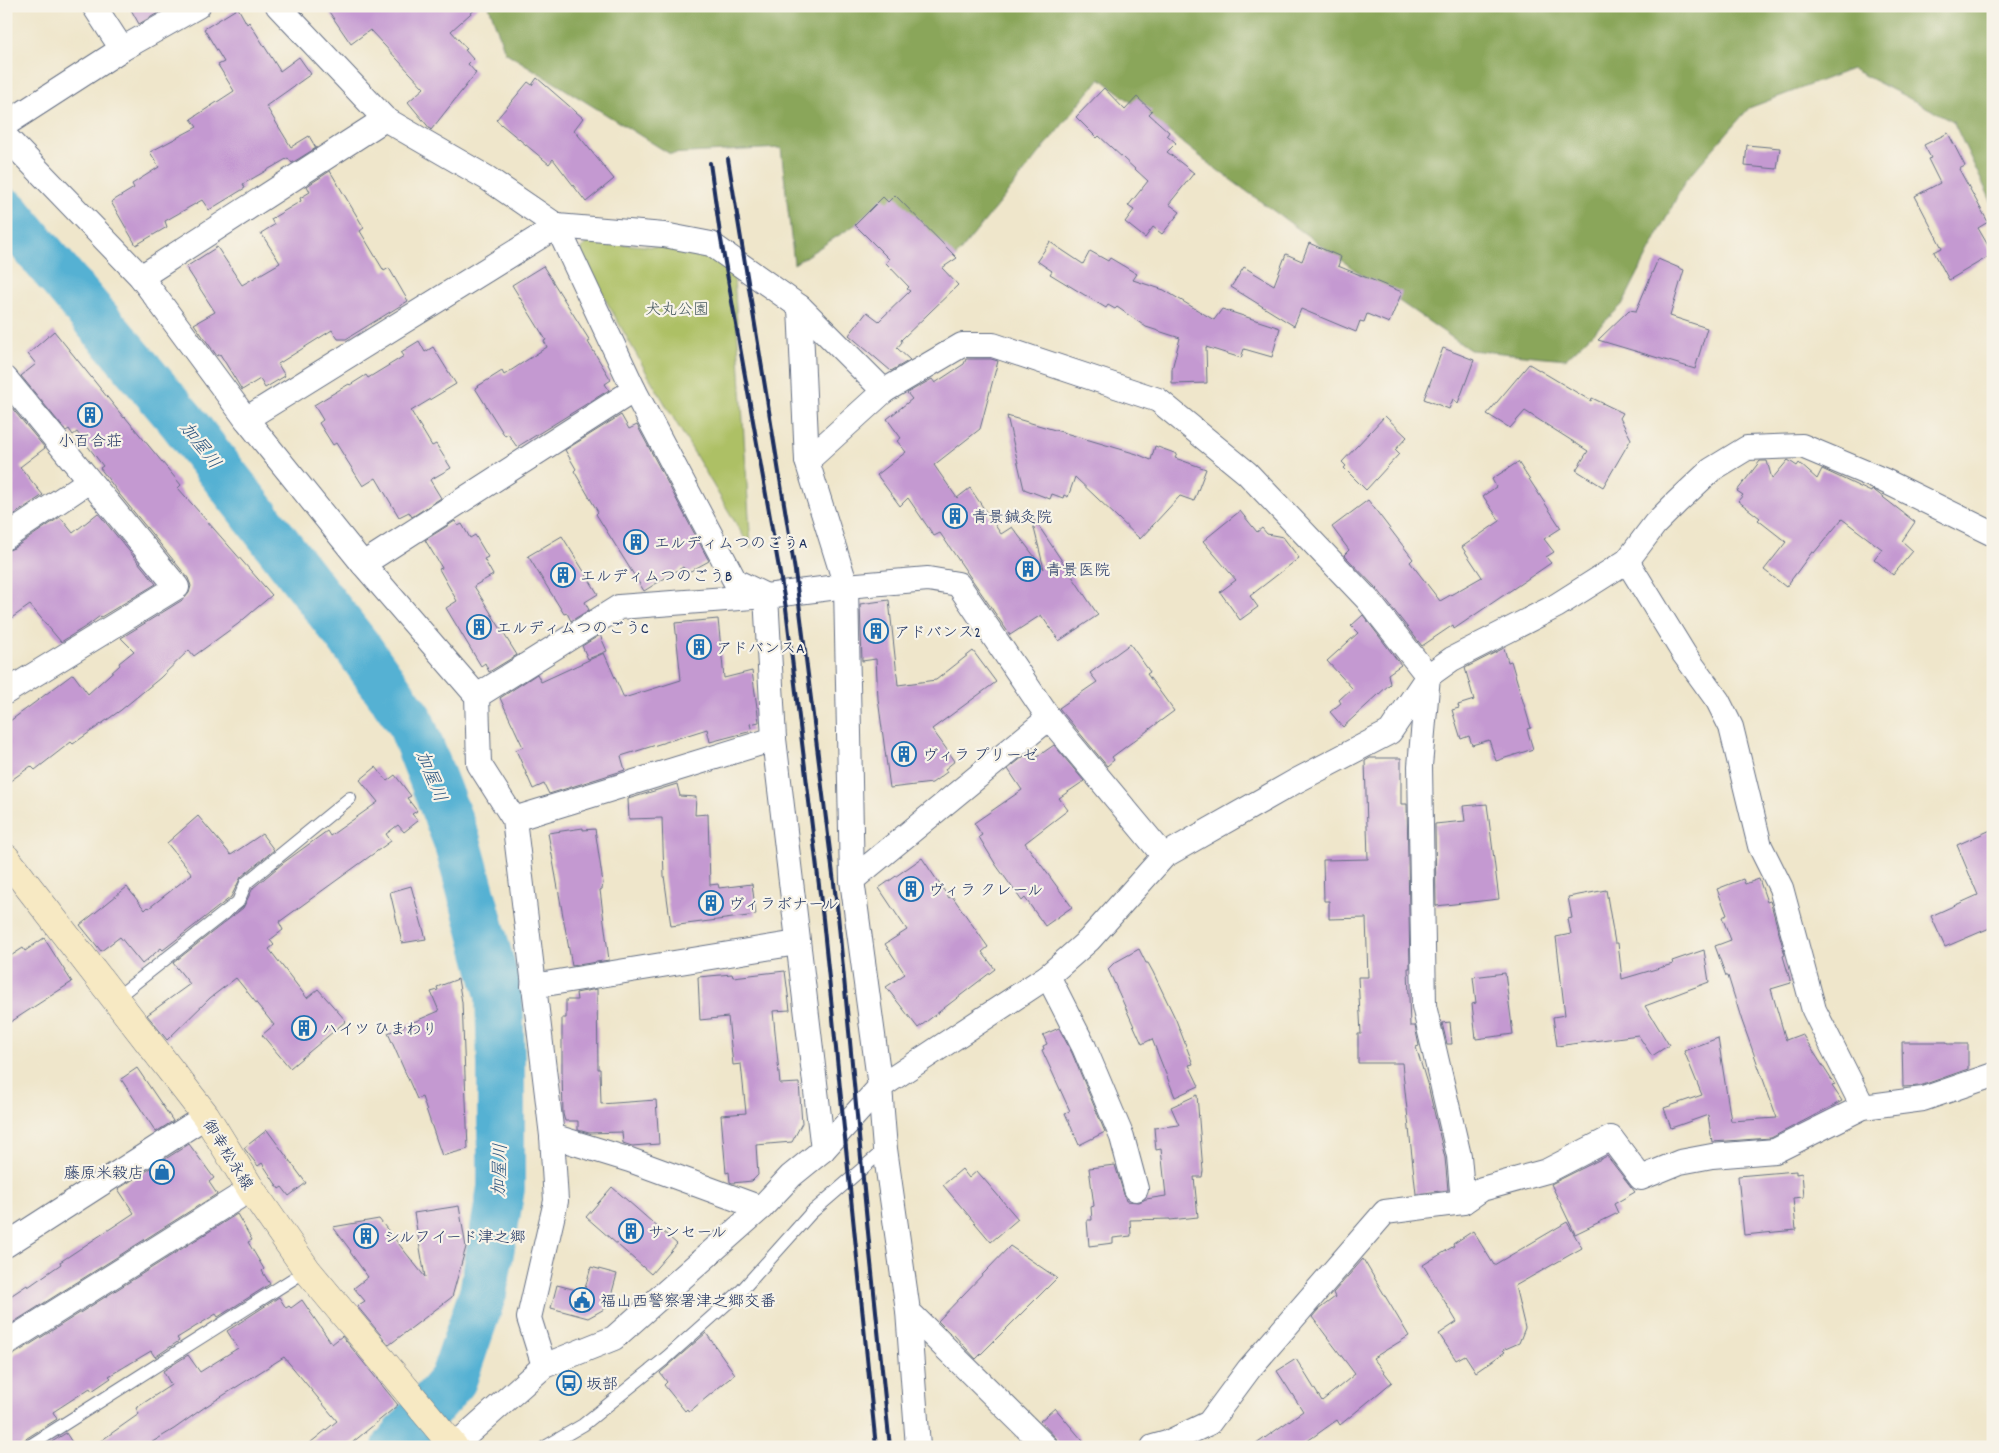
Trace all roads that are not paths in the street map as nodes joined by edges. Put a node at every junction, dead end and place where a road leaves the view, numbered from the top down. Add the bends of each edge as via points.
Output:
1 (94, 6) edge
2 (198, 6) edge
3 (278, 6) edge
4 (122, 49) junction
5 (386, 119) junction
6 (6, 124) edge
7 (6, 137) edge
8 (557, 226) junction
9 (141, 277) junction
10 (800, 307) junction
11 (6, 379) edge
12 (634, 390) junction
13 (884, 391) junction
14 (246, 419) junction
15 (807, 461) junction
16 (89, 481) junction
17 (1993, 534) edge
18 (6, 537) edge
19 (1627, 562) junction
20 (363, 564) junction
21 (846, 586) junction
22 (766, 596) junction
23 (1428, 676) junction
24 (6, 692) edge
25 (477, 696) junction
26 (1048, 718) junction
27 (774, 739) junction
28 (350, 798) dead end
29 (514, 819) junction
30 (1164, 856) junction
31 (6, 858) edge
32 (852, 880) junction
33 (798, 943) junction
34 (1048, 976) junction
35 (534, 986) junction
36 (116, 998) junction
37 (1993, 1075) edge
38 (880, 1087) junction
39 (1863, 1107) junction
40 (206, 1116) junction
41 (552, 1136) junction
42 (885, 1149) junction
43 (823, 1150) junction
44 (251, 1189) junction
45 (1136, 1189) dead end
46 (1463, 1202) junction
47 (761, 1208) junction
48 (6, 1245) edge
49 (308, 1270) junction
50 (908, 1311) junction
51 (6, 1343) edge
52 (544, 1366) junction
53 (450, 1442) edge
54 (28, 1447) edge
55 (545, 1447) edge
56 (918, 1447) edge
57 (1046, 1447) edge
58 (1153, 1447) edge

1 - 4 street
2 - 4 street
3 - 5 street
4 - 6 street
5 - 8 street via 487,178
5 - 9 street
7 - 9 street
8 - 10 street via 664,235 711,244
8 - 12 street
8 - 14 street
9 - 14 street
10 - 13 street
10 - 15 street
11 - 16 street
12 - 20 street
12 - 22 street via 735,581
13 - 15 street
13 - 23 street via 962,345 993,345 1158,400 1247,474 1367,599
14 - 20 street
15 - 21 street
16 - 18 street
16 - 24 street via 177,587
17 - 19 street via 1883,480 1802,446 1747,448 1710,470 1655,524
19 - 23 street via 1556,606 1452,659
19 - 39 street via 1684,654 1718,701 1731,727 1760,846 1781,888 1814,1010
20 - 25 street
21 - 22 street
21 - 26 street via 928,579 958,584
21 - 32 street
22 - 25 street via 619,607
22 - 27 street
23 - 30 street via 1390,732
23 - 46 street via 1420,766 1424,1006 1459,1156
25 - 29 street via 479,764
26 - 30 street
26 - 32 street
27 - 29 street
27 - 33 street
28 - 36 lane via 246,883 238,902
29 - 35 street
30 - 34 street via 1089,940
31 - 36 main road, 御幸松永線
32 - 38 street
33 - 35 street
33 - 43 street
34 - 38 street
34 - 45 street via 1084,1048 1122,1137
35 - 41 street
36 - 40 main road, 御幸松永線
37 - 39 street via 1923,1100
38 - 42 street
38 - 43 street
39 - 46 street via 1776,1150 1680,1162 1641,1178 1611,1138 1547,1171 1482,1189
40 - 44 main road, 御幸松永線
40 - 48 street
41 - 47 street via 630,1160
41 - 52 street via 556,1201 529,1318
42 - 50 street
42 - 55 lane via 811,1213 742,1290 667,1357 583,1425
43 - 47 street via 791,1176
44 - 49 main road, 御幸松永線
44 - 51 street
46 - 58 street via 1385,1212 1249,1369 1208,1422 1168,1443
47 - 52 street via 614,1338
49 - 53 main road, 御幸松永線
49 - 54 lane
50 - 56 street
50 - 57 street
52 - 53 street

